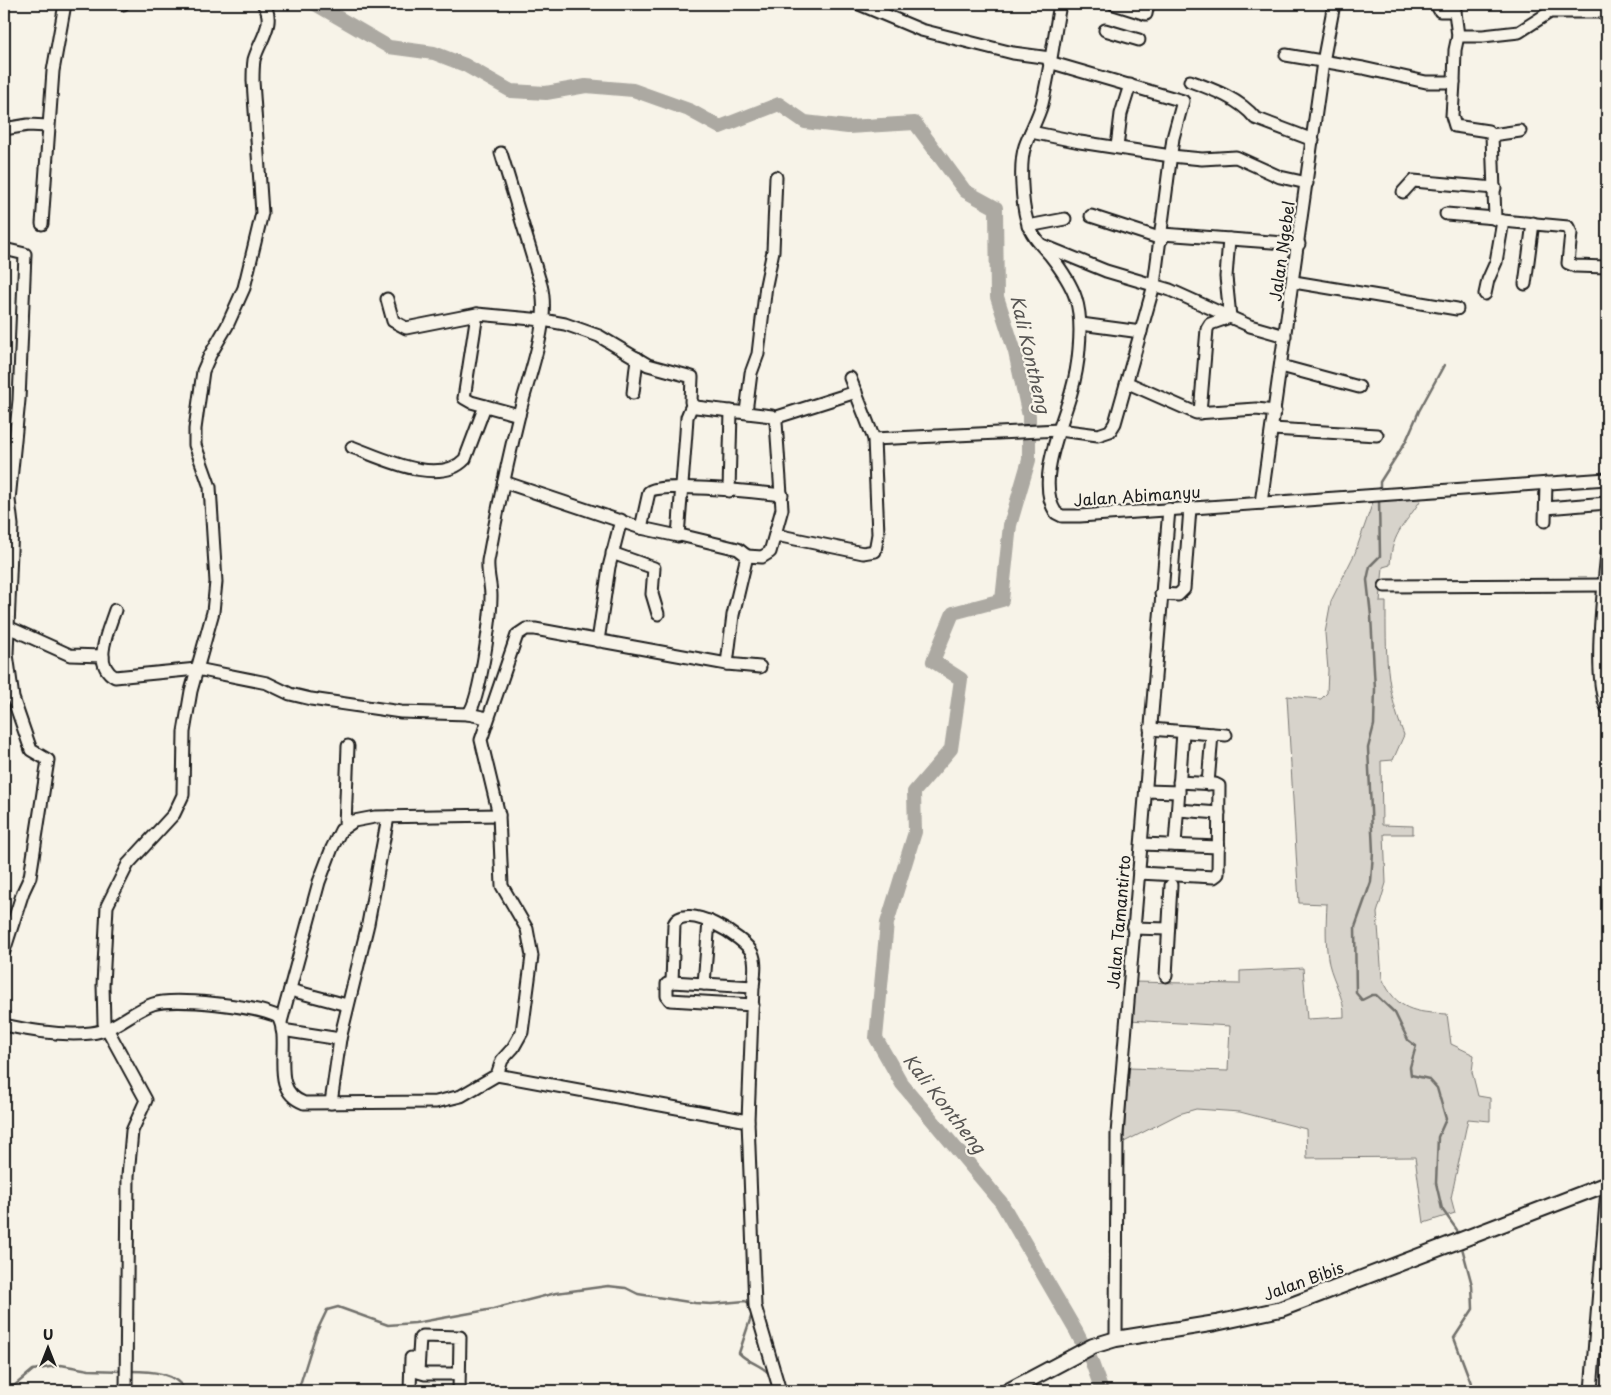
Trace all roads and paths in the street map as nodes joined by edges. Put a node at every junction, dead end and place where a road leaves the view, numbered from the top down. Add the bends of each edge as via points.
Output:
1 (65, 4) edge
2 (263, 4) edge
3 (861, 4) edge
4 (1060, 4) edge
5 (1114, 4) edge
6 (1334, 4) edge
7 (1436, 4) edge
8 (1454, 7) edge
9 (1607, 12) edge
10 (1146, 13) edge
11 (1106, 30) dead end
12 (1458, 36) junction
13 (1140, 40) dead end
14 (1013, 53) junction
15 (1286, 55) dead end
16 (1049, 60) junction
17 (1323, 62) junction
18 (1046, 76) junction
19 (1190, 81) dead end
20 (1454, 82) junction
21 (1130, 85) junction
22 (48, 126) junction
23 (4, 129) edge
24 (1520, 131) dead end
25 (1031, 132) junction
26 (1492, 135) junction
27 (1314, 140) junction
28 (1117, 147) junction
29 (501, 153) dead end
30 (1171, 156) junction
31 (776, 177) dead end
32 (1307, 183) junction
33 (1495, 188) junction
34 (1403, 192) dead end
35 (1446, 214) dead end
36 (1091, 216) dead end
37 (1065, 219) dead end
38 (1499, 219) junction
39 (1533, 223) junction
40 (42, 224) dead end
41 (1028, 226) junction
42 (1162, 237) junction
43 (1229, 240) junction
44 (1299, 244) junction
45 (1040, 245) junction
46 (4, 249) edge
47 (1607, 267) edge
48 (1294, 282) junction
49 (1154, 284) junction
50 (1525, 284) dead end
51 (1485, 294) dead end
52 (387, 299) dead end
53 (1457, 309) dead end
54 (477, 314) junction
55 (1230, 317) junction
56 (543, 320) junction
57 (1081, 324) junction
58 (1140, 332) junction
59 (1285, 336) junction
60 (637, 358) junction
61 (1281, 366) junction
62 (850, 378) dead end
63 (1128, 383) junction
64 (1359, 387) dead end
65 (856, 392) junction
66 (633, 393) dead end
67 (692, 405) junction
68 (485, 406) junction
69 (732, 411) junction
70 (1275, 411) junction
71 (746, 412) junction
72 (1200, 413) junction
73 (519, 415) junction
74 (774, 418) junction
75 (1272, 429) junction
76 (1059, 430) junction
77 (1377, 435) dead end
78 (874, 439) junction
79 (352, 447) dead end
80 (1607, 479) edge
81 (504, 482) junction
82 (1546, 483) junction
83 (682, 487) junction
84 (729, 491) junction
85 (782, 494) junction
86 (1261, 503) junction
87 (1607, 503) edge
88 (1190, 508) junction
89 (1546, 508) junction
90 (1169, 509) junction
91 (620, 520) junction
92 (1545, 521) dead end
93 (641, 528) junction
94 (680, 535) junction
95 (776, 535) junction
96 (1607, 552) edge
97 (612, 553) junction
98 (747, 556) junction
99 (1604, 585) junction
100 (1385, 586) dead end
101 (1161, 594) junction
102 (115, 610) dead end
103 (658, 614) dead end
104 (8, 627) junction
105 (598, 641) junction
106 (6, 642) edge
107 (103, 656) junction
108 (727, 664) junction
109 (760, 667) dead end
110 (1604, 667) edge
111 (197, 669) junction
112 (1607, 708) edge
113 (468, 714) junction
114 (487, 718) junction
115 (1150, 729) junction
116 (1182, 732) junction
117 (1212, 734) junction
118 (1226, 734) dead end
119 (348, 746) dead end
120 (1208, 784) junction
121 (1179, 787) junction
122 (1146, 791) junction
123 (1178, 810) junction
124 (1219, 813) junction
125 (499, 815) junction
126 (388, 817) junction
127 (345, 826) junction
128 (1142, 844) junction
129 (1175, 845) junction
130 (1219, 846) junction
131 (1139, 873) junction
132 (1171, 885) dead end
133 (709, 920) junction
134 (1133, 928) junction
135 (1168, 929) junction
136 (4, 951) edge
137 (1166, 976) dead end
138 (672, 982) junction
139 (704, 984) junction
140 (753, 987) junction
141 (290, 990) junction
142 (347, 1005) junction
143 (753, 1005) junction
144 (4, 1025) edge
145 (281, 1026) junction
146 (107, 1029) junction
147 (340, 1039) junction
148 (497, 1075) junction
149 (331, 1103) junction
150 (748, 1120) junction
151 (1607, 1184) edge
152 (1607, 1189) edge
153 (1116, 1339) junction
154 (411, 1353) dead end
155 (459, 1374) junction
156 (126, 1380) edge
157 (410, 1391) edge
158 (459, 1391) edge
159 (780, 1391) edge
160 (1008, 1391) edge
161 (1592, 1391) edge

1 - 22 street via 54,64
2 - 111 street via 269,22 254,61 252,81 262,213 244,288 203,371 194,429 194,445 210,487 216,582 213,612
3 - 14 street via 921,30
4 - 16 street, Jalan Abimanyu
5 - 10 street
6 - 17 street, Jalan Ngebel
7 - 8 street via 1440,11
8 - 12 street
9 - 12 street via 1550,12 1518,32
11 - 13 street
12 - 20 street
14 - 16 street
14 - 18 street via 1036,63
15 - 17 street
16 - 18 street, Jalan Abimanyu
16 - 21 street
17 - 20 street via 1426,82
17 - 27 street, Jalan Ngebel
18 - 25 street, Jalan Abimanyu via 1041,106
19 - 27 street via 1233,100 1254,118
20 - 26 street via 1452,121 1455,126 1488,131
21 - 28 street via 1121,114
21 - 30 street via 1183,100
22 - 23 street
22 - 40 street
24 - 26 street
25 - 28 street
25 - 41 street, Jalan Abimanyu via 1023,160 1024,207
26 - 33 street
27 - 32 street, Jalan Ngebel
28 - 30 street
29 - 56 street via 543,293
30 - 32 street via 1202,159 1236,157 1280,176
30 - 42 street
31 - 71 street via 773,251
32 - 44 street, Jalan Ngebel
33 - 34 street via 1413,181
33 - 38 street
35 - 38 street
36 - 42 street
37 - 41 street
38 - 39 street
38 - 51 street via 1496,262
39 - 47 street via 1570,229 1569,264
39 - 50 street
41 - 45 street, Jalan Abimanyu
42 - 43 street
42 - 49 street
43 - 44 street
43 - 55 street via 1226,278
44 - 48 street, Jalan Ngebel
45 - 49 street via 1106,271
45 - 57 street, Jalan Abimanyu via 1072,285
46 - 104 street via 25,254 19,400 9,500 12,525
48 - 53 street
48 - 59 street, Jalan Ngebel
49 - 55 street
49 - 58 street
52 - 54 street via 393,321 406,328
54 - 56 street
54 - 68 street via 464,396 468,401
55 - 59 street
55 - 72 street via 1207,328
56 - 60 street via 565,324 609,340
56 - 73 street
57 - 58 street
57 - 76 street, Jalan Abimanyu via 1075,378
58 - 63 street
59 - 61 street, Jalan Ngebel
60 - 66 street
60 - 67 street via 656,368 692,377
61 - 64 street
61 - 70 street, Jalan Ngebel
62 - 65 street
63 - 72 street
63 - 76 street via 1110,431 1098,436
65 - 74 street
65 - 78 street
67 - 69 street
67 - 83 street via 688,417
68 - 73 street
68 - 79 street via 465,459 447,470 419,470
69 - 71 street
69 - 84 street
70 - 72 street via 1256,409
70 - 75 street, Jalan Ngebel
71 - 74 street via 769,414
73 - 81 street
74 - 85 street
75 - 77 street
75 - 86 street, Jalan Ngebel
76 - 78 street
76 - 90 street, Jalan Abimanyu via 1053,449 1049,486 1053,508 1058,515
78 - 95 street via 878,534 875,551 862,553
80 - 82 street, Jalan Abimanyu
81 - 91 street
81 - 113 street via 487,569 491,595 484,654 477,694
82 - 86 street, Jalan Abimanyu
82 - 89 street
83 - 84 street
83 - 93 street via 651,490
83 - 94 street
84 - 85 street
85 - 95 street via 782,514
86 - 88 street, Jalan Abimanyu
87 - 89 street
88 - 90 street, Jalan Abimanyu
88 - 101 street via 1184,589 1178,595
89 - 92 street
90 - 101 street, Jalan Tamantirto
91 - 93 street
91 - 97 street
93 - 94 street
94 - 98 street via 738,549
95 - 98 street via 768,555
96 - 99 street
97 - 103 street via 654,568 652,594
97 - 105 street
98 - 108 street via 733,615
99 - 100 street
99 - 110 street
101 - 115 street, Jalan Tamantirto
102 - 107 street
104 - 106 street
104 - 107 street via 70,654
105 - 108 street
105 - 114 street via 535,629 520,632 512,645
106 - 136 street via 9,678 24,732 31,750 48,760 30,877
107 - 111 street via 105,669 121,678
108 - 109 street
110 - 112 street via 1601,693
111 - 113 street via 267,683 290,694 311,698 401,712
111 - 146 street via 184,732 183,795 174,814 128,864 107,906 103,985 103,1016
113 - 114 street
114 - 125 street via 482,749
115 - 116 street
115 - 122 street, Jalan Tamantirto
116 - 117 street
116 - 121 street
117 - 118 street
117 - 120 street
119 - 127 street
120 - 121 street
120 - 124 street via 1218,786
121 - 122 street
121 - 123 street
122 - 128 street, Jalan Tamantirto
123 - 124 street
123 - 129 street
124 - 130 street
125 - 126 street
125 - 148 street via 502,886 527,928 532,963 522,1032 502,1060
126 - 127 street via 361,819
126 - 142 street via 368,924
127 - 141 street via 335,839 327,860
128 - 129 street
128 - 131 street, Jalan Tamantirto
129 - 130 street
130 - 131 street via 1216,877
131 - 134 street, Jalan Tamantirto
132 - 135 street
133 - 138 street via 684,916 676,921
133 - 139 street
133 - 140 street via 751,950 755,962
134 - 135 street
134 - 153 street, Jalan Tamantirto via 1117,1134
135 - 137 street
138 - 139 street
138 - 143 street via 667,985 670,1000
139 - 140 street
140 - 143 street
141 - 142 street
141 - 145 street
142 - 147 street
143 - 150 street
144 - 146 street via 92,1034
145 - 146 street via 274,1015 177,1001 153,1004
145 - 147 street
145 - 149 street via 282,1065 290,1096 304,1103
146 - 156 street via 146,1100 132,1131 130,1152
147 - 149 street
148 - 149 street via 461,1096 436,1102
148 - 150 street
150 - 159 street via 755,1306
151 - 153 main road, Jalan Bibis via 1281,1309
152 - 161 street
153 - 160 main road, Jalan Bibis via 1083,1351
154 - 157 street
155 - 155 street via 459,1336 420,1338 418,1372
155 - 158 street

